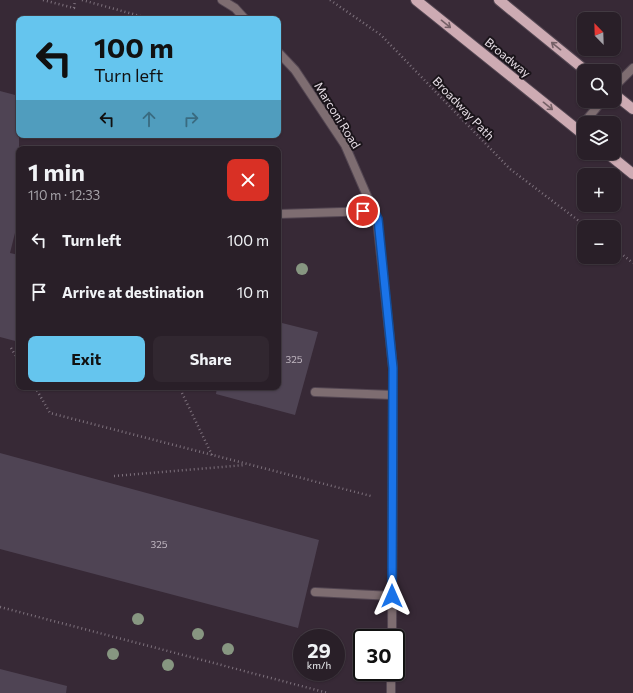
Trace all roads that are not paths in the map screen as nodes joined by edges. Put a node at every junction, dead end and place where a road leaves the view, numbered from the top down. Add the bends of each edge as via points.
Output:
1 (222, 0) edge
2 (416, 0) edge
3 (499, 0) edge
4 (242, 16) edge
5 (281, 55) edge
6 (577, 64) edge
7 (633, 68) edge
8 (621, 80) edge
9 (621, 100) edge
10 (633, 109) edge
11 (577, 129) edge
12 (616, 160) edge
13 (633, 174) edge
14 (374, 211) junction
15 (281, 214) edge
16 (315, 392) dead end
17 (393, 395) junction
18 (315, 592) dead end
19 (392, 596) junction
20 (392, 629) edge
21 (391, 681) edge
22 (391, 693) edge

1 - 4 street
2 -> 11 main road, Broadway
6 -> 3 main road
5 - 14 street, Marconi Road via 295,70 346,145
7 - 8 street
9 - 10 main road
12 - 13 main road
14 - 15 street
14 - 17 street, Marconi Road via 378,219 393,368
16 - 17 street
17 - 19 street
18 - 19 street
19 - 20 street
21 - 22 street

